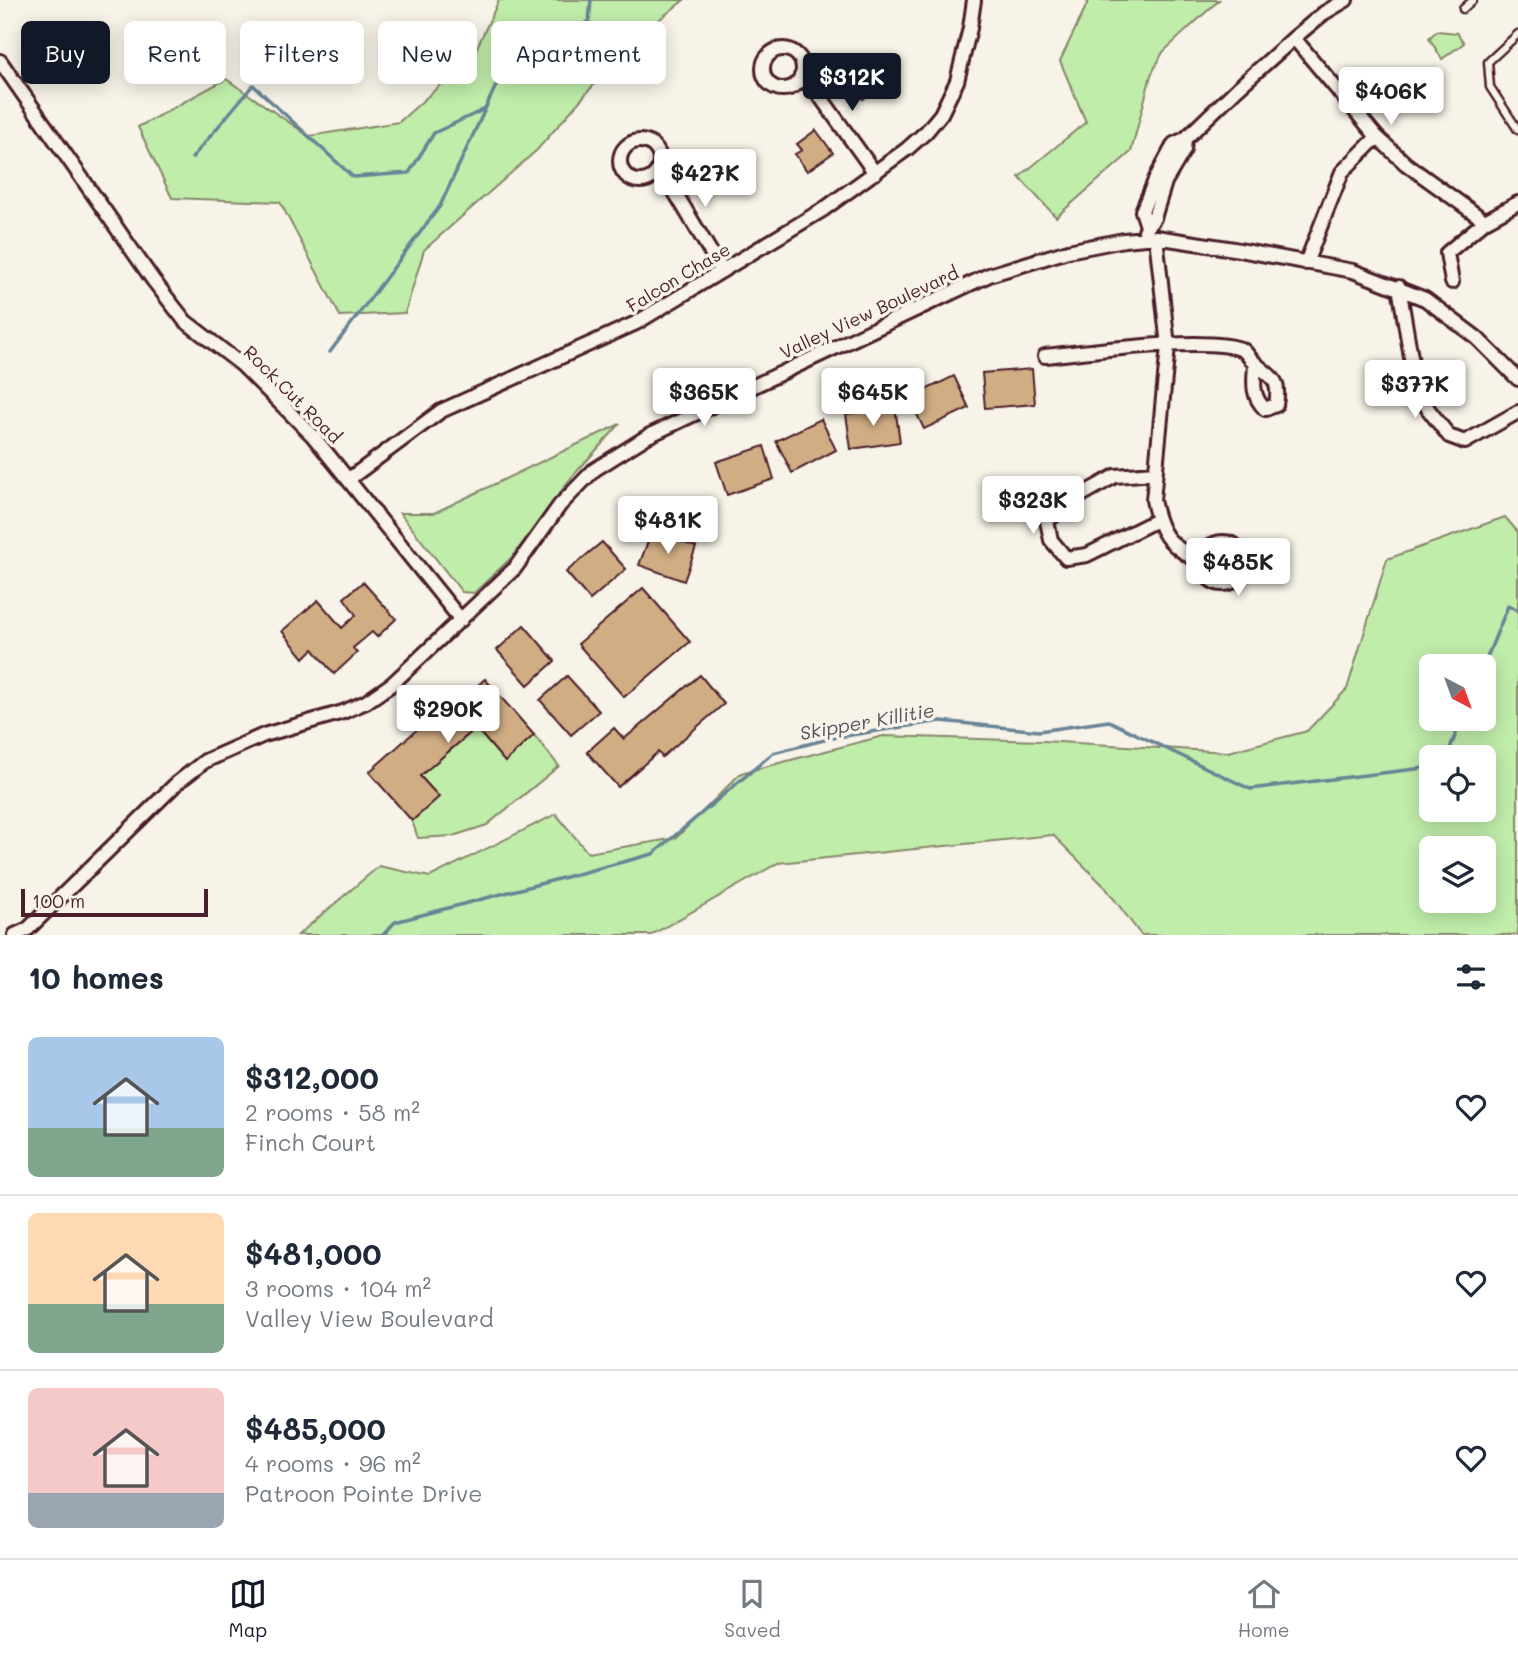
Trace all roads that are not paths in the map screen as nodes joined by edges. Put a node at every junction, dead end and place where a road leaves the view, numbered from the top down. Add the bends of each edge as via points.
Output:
1 (974, 0) edge
2 (1346, 0) edge
3 (1473, 0) edge
4 (1463, 9) dead end
5 (1518, 34) edge
6 (1294, 38) junction
7 (0, 61) edge
8 (801, 76) dead end
9 (1518, 130) edge
10 (1377, 136) junction
11 (657, 172) dead end
12 (875, 173) junction
13 (1518, 203) edge
14 (1485, 220) junction
15 (1149, 234) junction
16 (1306, 263) junction
17 (722, 271) junction
18 (1452, 282) dead end
19 (1399, 287) junction
20 (1168, 346) junction
21 (1045, 356) dead end
22 (1255, 364) dead end
23 (1518, 379) edge
24 (1518, 412) edge
25 (1155, 473) junction
26 (349, 478) junction
27 (1157, 520) junction
28 (1202, 564) dead end
29 (461, 620) junction
30 (15, 935) edge

1 - 12 street, Falcon Chase via 957,81 941,114
2 - 6 street
3 - 4 lane
5 - 9 lane via 1488,62 1490,87
6 - 10 street
6 - 15 street via 1185,139
7 - 26 street, Rock Cut Road via 185,321 242,365
8 - 12 street
10 - 14 street via 1406,164
10 - 16 street via 1342,172
11 - 17 street via 670,184
12 - 17 street, Falcon Chase
13 - 14 street
14 - 18 street via 1447,253
15 - 16 street, Valley View Boulevard
15 - 20 street
15 - 29 street, Valley View Boulevard via 1068,251 989,275 648,436 594,470 560,505 514,568
16 - 19 street, Valley View Boulevard via 1353,271
17 - 26 street, Falcon Chase via 636,323 440,411
19 - 23 street, Valley View Boulevard via 1425,299 1478,338
19 - 24 street via 1414,375 1428,409 1448,436 1465,442
20 - 21 street
20 - 22 street via 1217,345 1244,351
20 - 25 street
25 - 27 street
25 - 27 street via 1115,476 1047,521 1051,540 1066,558 1087,555
26 - 29 street, Rock Cut Road
27 - 28 street via 1171,545
29 - 30 street, Valley View Boulevard via 366,702 264,735 205,761 28,929

